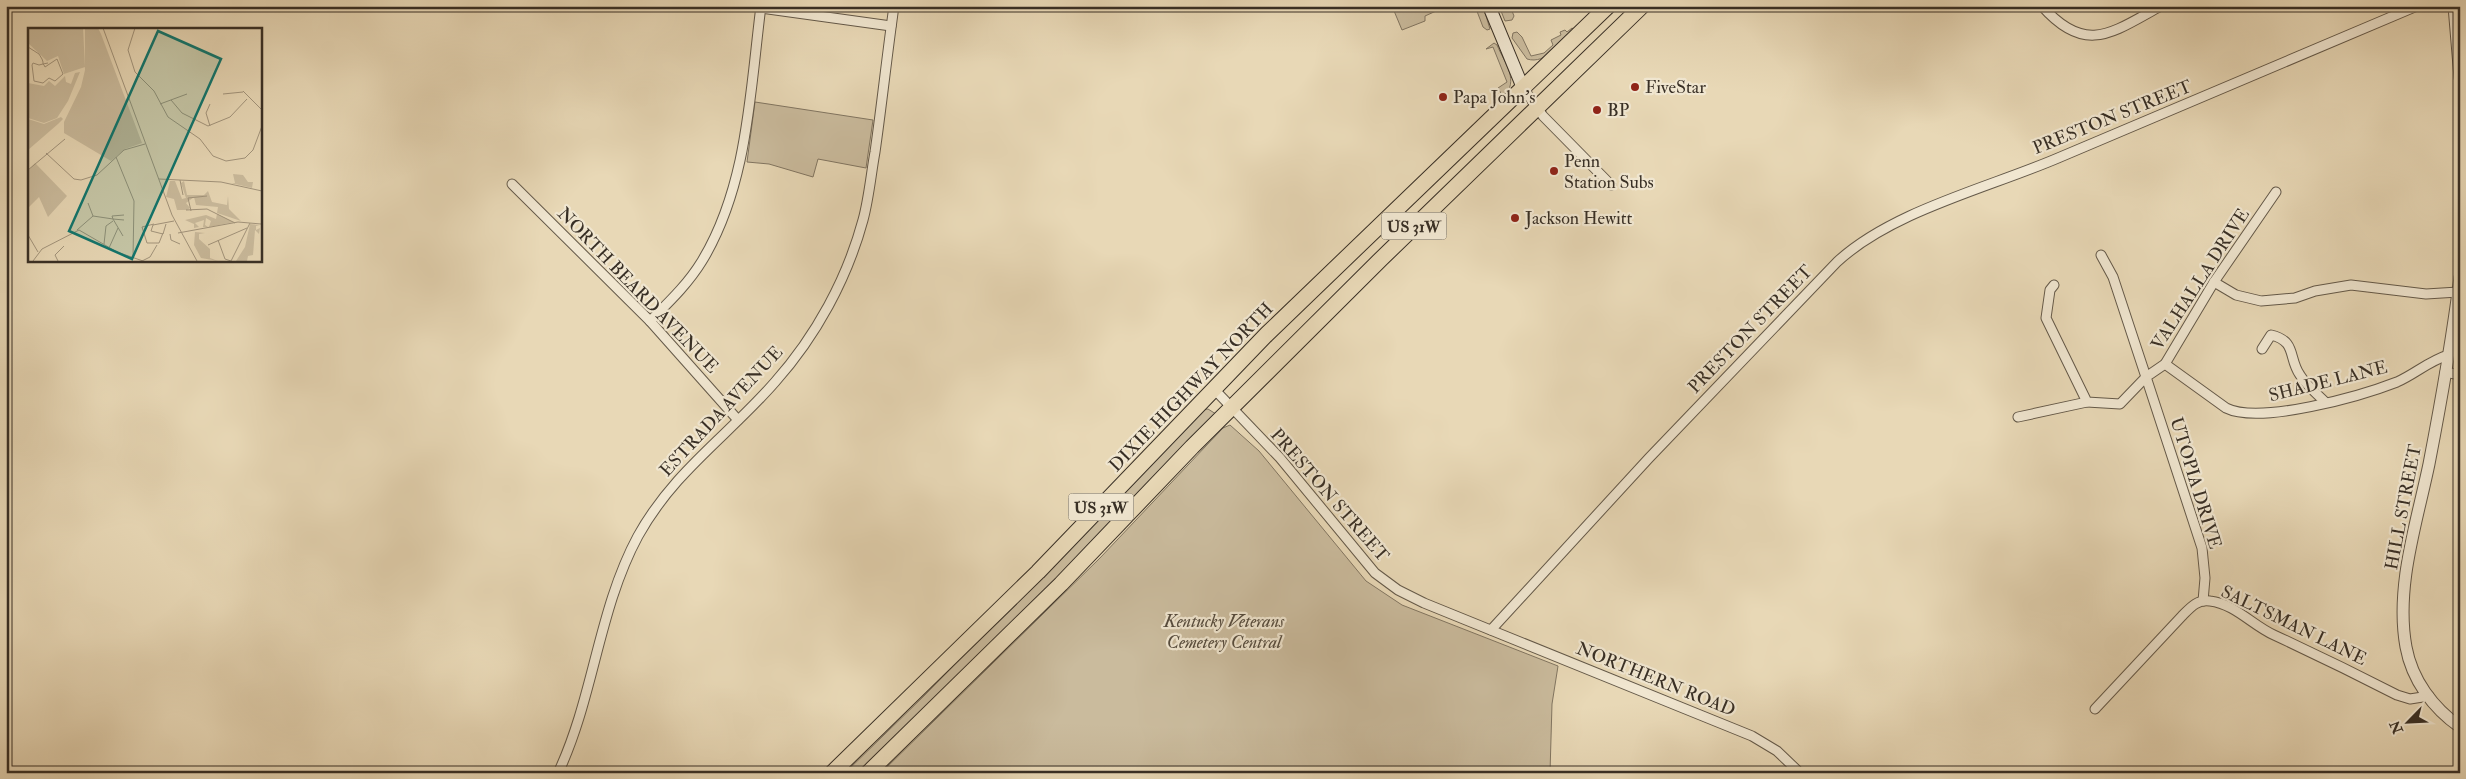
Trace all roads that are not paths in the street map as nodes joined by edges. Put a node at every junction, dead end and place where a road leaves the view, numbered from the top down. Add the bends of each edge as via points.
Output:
1 (894, 6) edge
2 (1489, 6) edge
3 (1608, 6) edge
4 (1642, 6) edge
5 (2042, 6) edge
6 (2161, 6) edge
7 (2417, 6) edge
8 (2454, 6) edge
9 (761, 7) edge
10 (891, 26) junction
11 (2458, 33) edge
12 (2460, 78) edge
13 (1523, 88) junction
14 (1536, 108) junction
15 (512, 184) dead end
16 (1611, 185) dead end
17 (2276, 192) dead end
18 (2101, 255) dead end
19 (2460, 277) edge
20 (2214, 282) junction
21 (2054, 285) dead end
22 (2458, 292) junction
23 (650, 321) junction
24 (2262, 349) dead end
25 (2448, 356) junction
26 (2165, 364) junction
27 (2445, 372) junction
28 (2460, 375) edge
29 (2146, 377) junction
30 (1214, 389) junction
31 (2087, 402) junction
32 (2324, 402) junction
33 (1233, 409) junction
34 (2018, 417) dead end
35 (738, 420) junction
36 (2203, 600) junction
37 (1492, 630) junction
38 (2429, 696) junction
39 (2095, 709) dead end
40 (2460, 727) edge
41 (558, 773) edge
42 (832, 773) edge
43 (868, 773) edge
44 (1800, 773) edge

1 - 10 street, ESTRADA AVENUE
2 - 13 main road
3 - 13 highway, US 31W
4 - 14 highway, US 31W
5 - 6 street via 2060,24 2086,36 2108,33
7 - 37 street, PRESTON STREET via 2123,131 1908,217 1858,243 1649,458
8 - 11 street
9 - 10 street
9 - 23 street via 748,112 729,202 702,261
10 - 35 street, ESTRADA AVENUE via 866,205 852,252 826,309 802,347 775,382
11 - 12 street
13 - 14 street
13 - 30 highway, DIXIE HIGHWAY NORTH / US 31W via 1338,264
14 - 16 street
14 - 33 highway, US 31W
15 - 23 street, NORTH BEARD AVENUE
17 - 20 street, VALHALLA DRIVE
18 - 29 street, VALHALLA DRIVE via 2113,277
19 - 22 street, HILL STREET
20 - 22 street via 2236,296 2261,301 2295,298 2351,285 2426,294
20 - 26 street, VALHALLA DRIVE
21 - 31 street via 2050,290 2046,318
22 - 25 street, HILL STREET
23 - 35 street, NORTH BEARD AVENUE
24 - 32 street via 2271,335 2281,337 2291,351 2298,374
25 - 27 street, HILL STREET
25 - 32 street, SHADE LANE via 2434,360 2396,382
26 - 29 street, VALHALLA DRIVE
26 - 32 street, SHADE LANE via 2234,412 2279,412
27 - 28 street
27 - 38 street, HILL STREET via 2408,565 2404,611 2406,649 2418,681
29 - 31 street, VALHALLA DRIVE via 2120,404
29 - 36 street, UTOPIA DRIVE via 2202,548
30 - 33 street, PRESTON STREET
30 - 42 highway, DIXIE HIGHWAY NORTH / US 31W via 1038,572
31 - 34 street, VALHALLA DRIVE
33 - 37 street, PRESTON STREET via 1282,461 1376,573 1398,590 1424,603
33 - 43 highway, US 31W
35 - 41 street, ESTRADA AVENUE via 681,474 638,537 614,591 574,732
36 - 38 street, SALTSMAN LANE via 2229,607 2273,635 2397,695 2410,699
36 - 39 street, SALTSMAN LANE via 2182,616
37 - 44 street, NORTHERN ROAD via 1752,736 1777,751
38 - 40 street, HILL STREET via 2438,709

